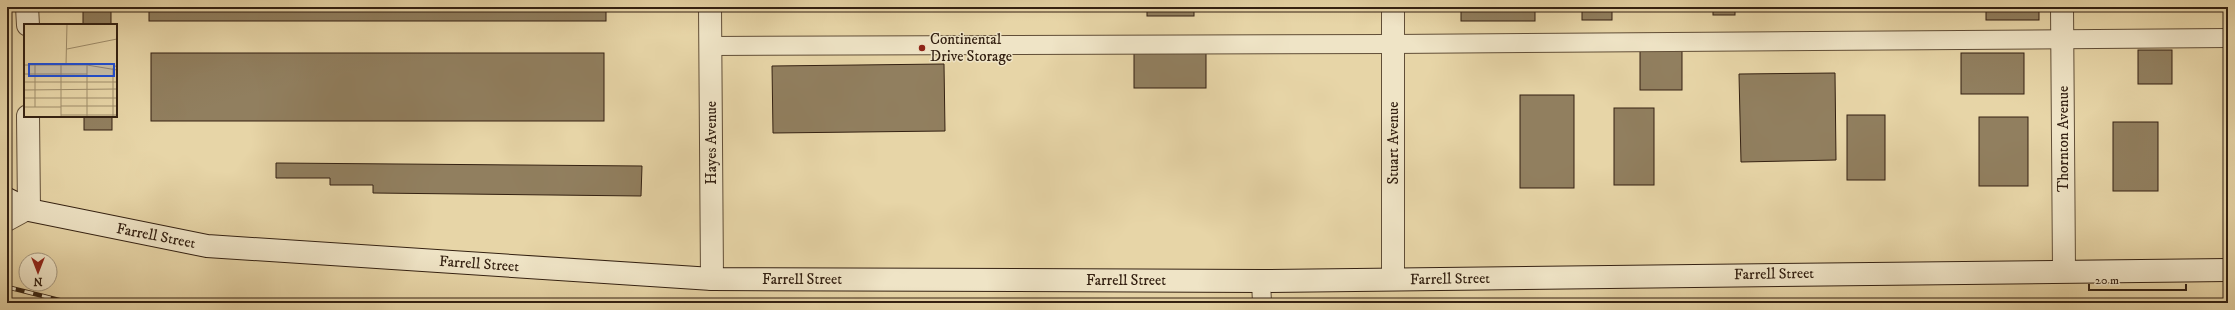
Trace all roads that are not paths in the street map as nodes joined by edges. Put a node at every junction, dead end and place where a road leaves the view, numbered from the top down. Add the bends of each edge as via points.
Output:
1 (28, 7) edge
2 (710, 7) edge
3 (1393, 7) edge
4 (2062, 7) edge
5 (28, 24) edge
6 (2063, 38) junction
7 (2228, 38) edge
8 (1393, 44) junction
9 (711, 46) junction
10 (28, 117) edge
11 (7, 199) edge
12 (29, 210) junction
13 (7, 222) edge
14 (2228, 270) edge
15 (2064, 271) junction
16 (712, 279) junction
17 (1393, 279) junction
18 (1261, 281) junction
19 (1262, 303) edge

1 - 5 main road
2 - 9 main road, Hayes Avenue
3 - 8 main road, Stuart Avenue
4 - 6 main road, Thornton Avenue
6 - 7 lane
6 - 8 lane
6 - 15 main road, Thornton Avenue
8 - 9 lane
8 - 17 main road, Stuart Avenue
9 - 16 main road, Hayes Avenue
10 - 12 main road
11 - 12 main road, Farrell Street
12 - 13 lane
12 - 16 main road, Farrell Street via 207,246
14 - 15 main road, Farrell Street
15 - 17 main road, Farrell Street
16 - 18 main road, Farrell Street
17 - 18 main road, Farrell Street
18 - 19 lane

